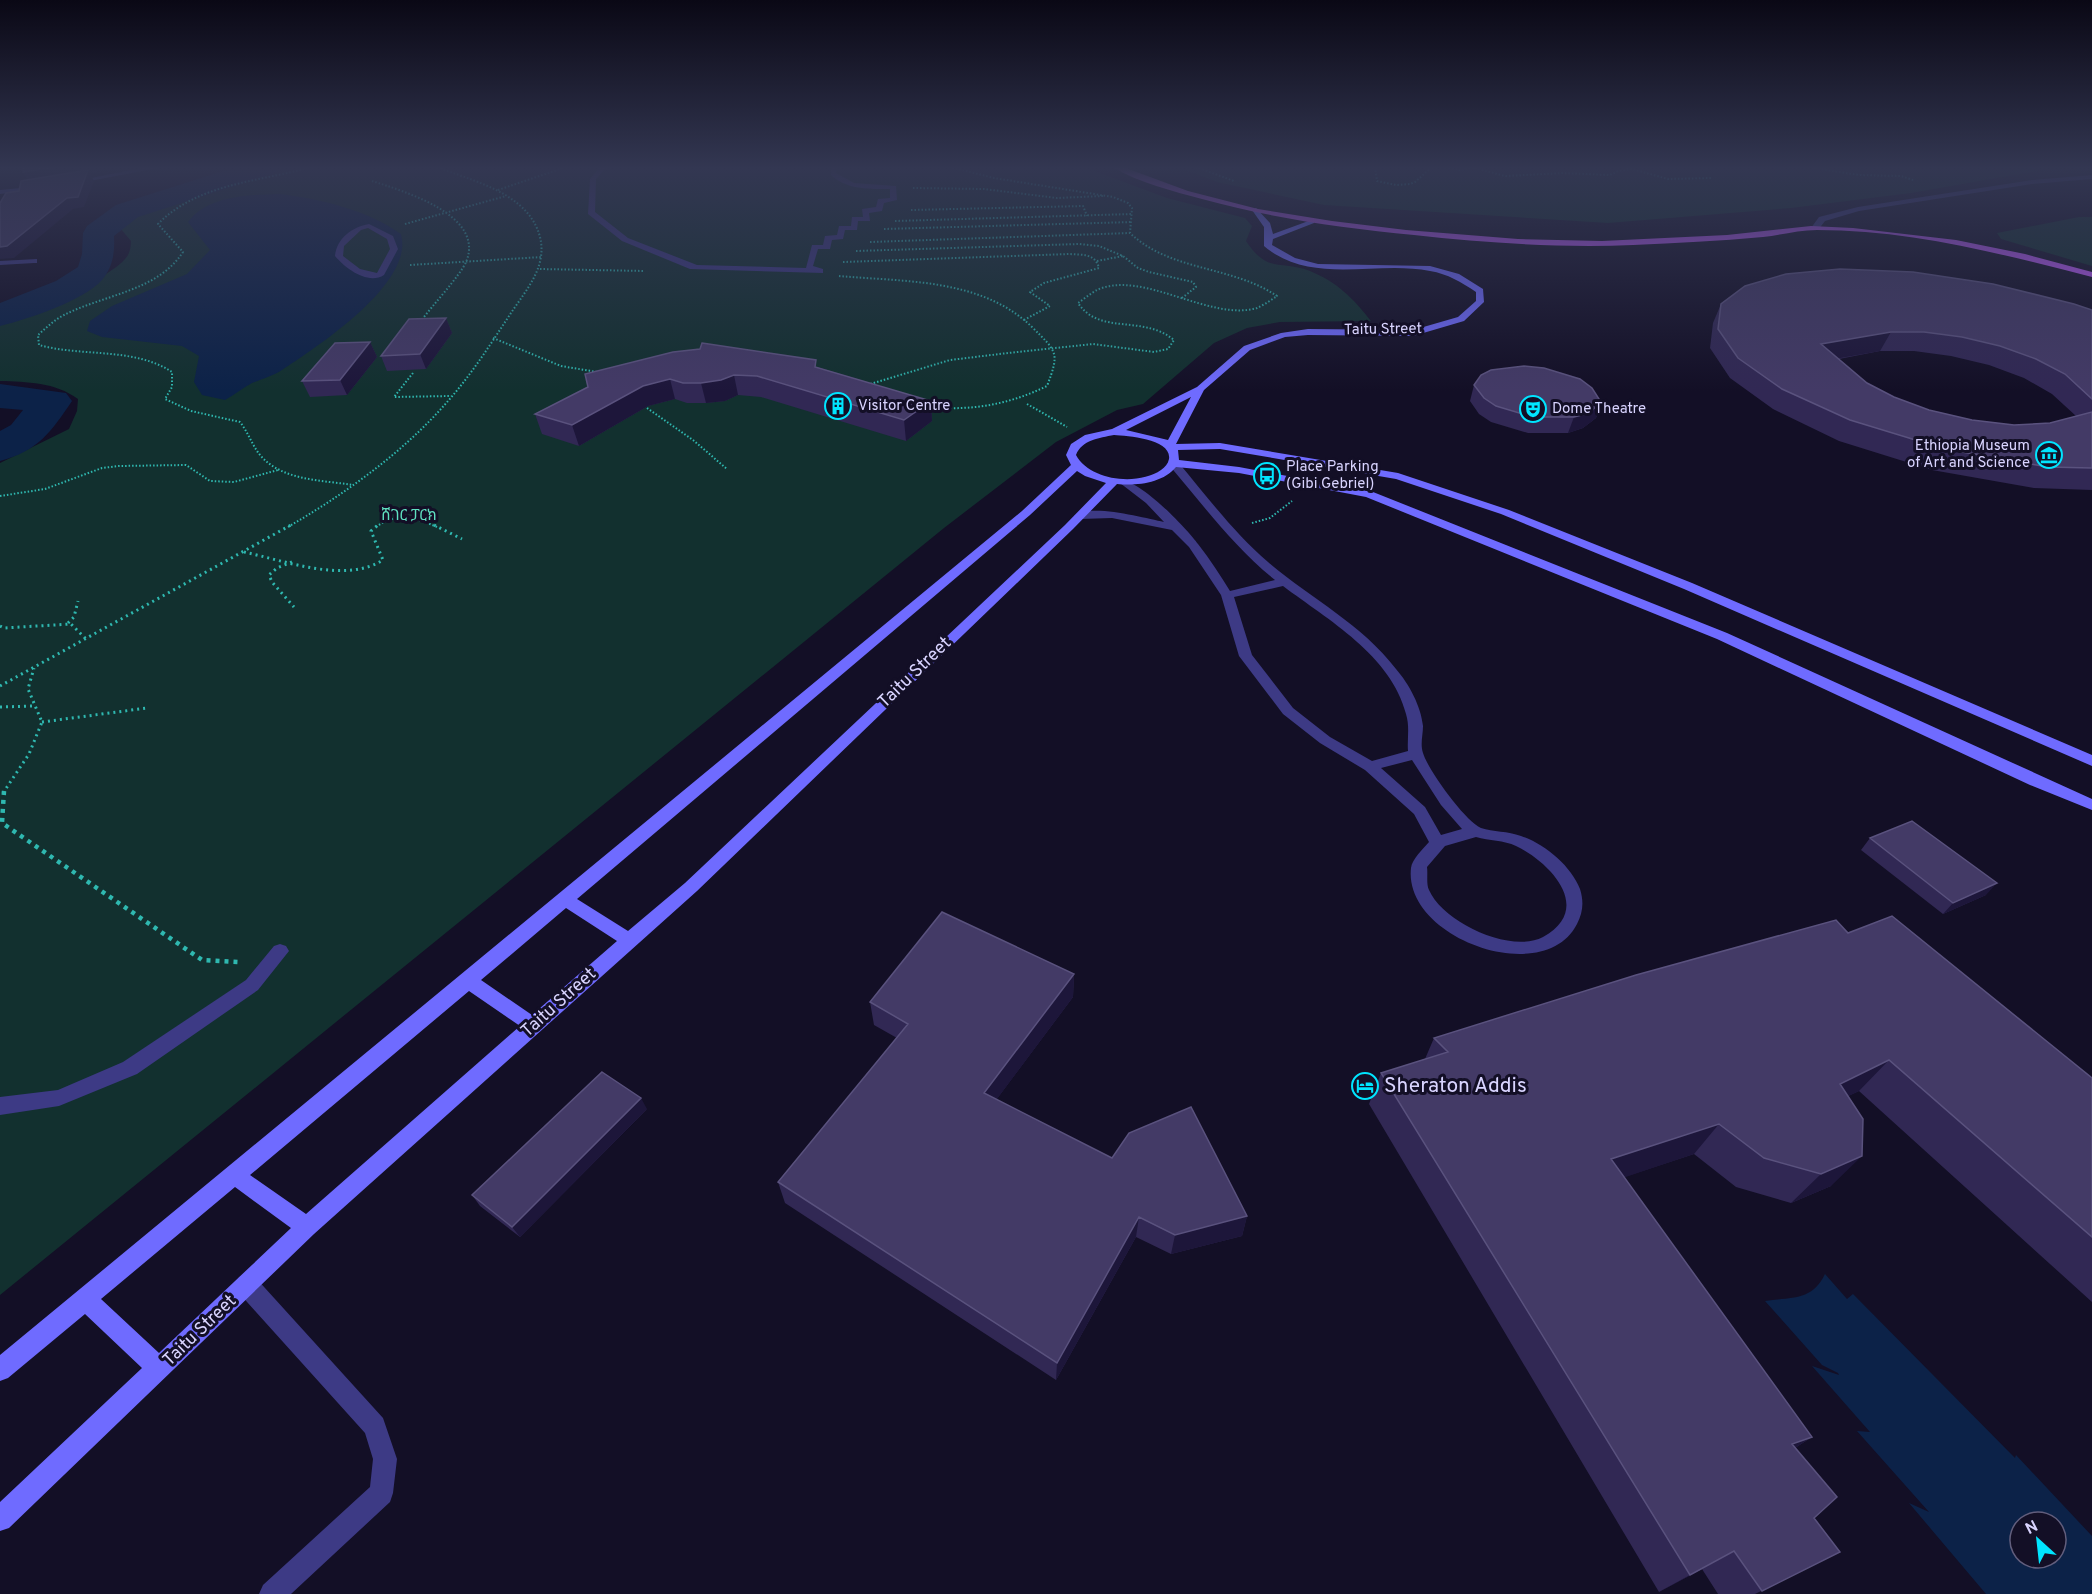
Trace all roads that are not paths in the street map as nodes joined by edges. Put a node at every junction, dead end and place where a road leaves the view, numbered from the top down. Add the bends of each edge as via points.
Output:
1 (344, 241) edge
2 (391, 241) edge
3 (627, 241) edge
4 (827, 241) edge
5 (1270, 241) edge
6 (1535, 241) edge
7 (1626, 241) edge
8 (1941, 241) edge
9 (34, 261) dead end
10 (0, 263) edge
11 (2092, 275) edge
12 (1200, 389) junction
13 (1114, 432) junction
14 (1169, 447) junction
15 (1173, 463) junction
16 (1075, 467) junction
17 (1119, 482) junction
18 (1080, 516) junction
19 (1180, 529) junction
20 (1284, 582) junction
21 (1227, 595) junction
22 (1416, 754) junction
23 (2092, 761) edge
24 (1370, 766) junction
25 (2092, 805) edge
26 (1475, 832) junction
27 (1437, 843) junction
28 (564, 899) junction
29 (629, 940) junction
30 (280, 951) road end
31 (468, 981) junction
32 (533, 1025) junction
33 (0, 1106) edge
34 (234, 1175) junction
35 (307, 1227) junction
36 (247, 1285) junction
37 (85, 1299) junction
38 (160, 1369) junction
39 (0, 1371) edge
40 (0, 1519) edge
41 (272, 1594) edge

1 - 2 street via 339,256 347,266 372,276 380,275 394,249
3 - 4 street via 693,267 820,271 809,267 809,263 815,247 827,247
5 - 12 main road, Taitu Street via 1268,246 1286,258 1320,266 1414,266 1454,274 1480,291 1480,302 1461,319 1413,333 1329,331 1264,341 1246,348
6 - 7 main road
8 - 11 main road via 2001,251
9 - 10 street
12 - 13 main road
12 - 14 main road
13 - 14 main road via 1146,435
13 - 16 main road via 1086,438 1076,445 1071,452
14 - 15 main road
14 - 23 main road via 1220,446 1398,476 1505,512 1688,586
15 - 17 main road via 1156,477
15 - 20 street via 1235,537
15 - 25 main road via 1239,470 1369,494 1722,636
16 - 17 main road via 1095,478
16 - 28 main road via 1026,513
17 - 18 main road, Taitu Street
17 - 19 street via 1150,501
18 - 19 street via 1112,515
18 - 29 main road, Taitu Street via 691,887
19 - 21 street
20 - 21 street
20 - 22 street via 1349,628 1391,672 1415,720
21 - 24 street via 1246,657 1288,711 1325,740
22 - 24 street
22 - 26 street via 1446,801
24 - 27 street via 1420,811
26 - 27 street
26 - 27 street via 1517,840 1541,853 1562,872 1573,892 1575,912 1567,929 1549,942 1511,948 1482,942 1456,930 1426,900 1418,880 1420,861
28 - 29 main road
28 - 31 main road
29 - 32 main road, Taitu Street
30 - 33 street via 252,985 130,1068 59,1098
31 - 32 main road
31 - 34 main road
32 - 35 main road, Taitu Street
34 - 35 main road
34 - 37 main road
35 - 36 main road, Taitu Street
36 - 38 main road, Taitu Street
36 - 41 street via 375,1426 385,1459 381,1493
37 - 38 main road
37 - 39 main road
38 - 40 main road, Taitu Street

